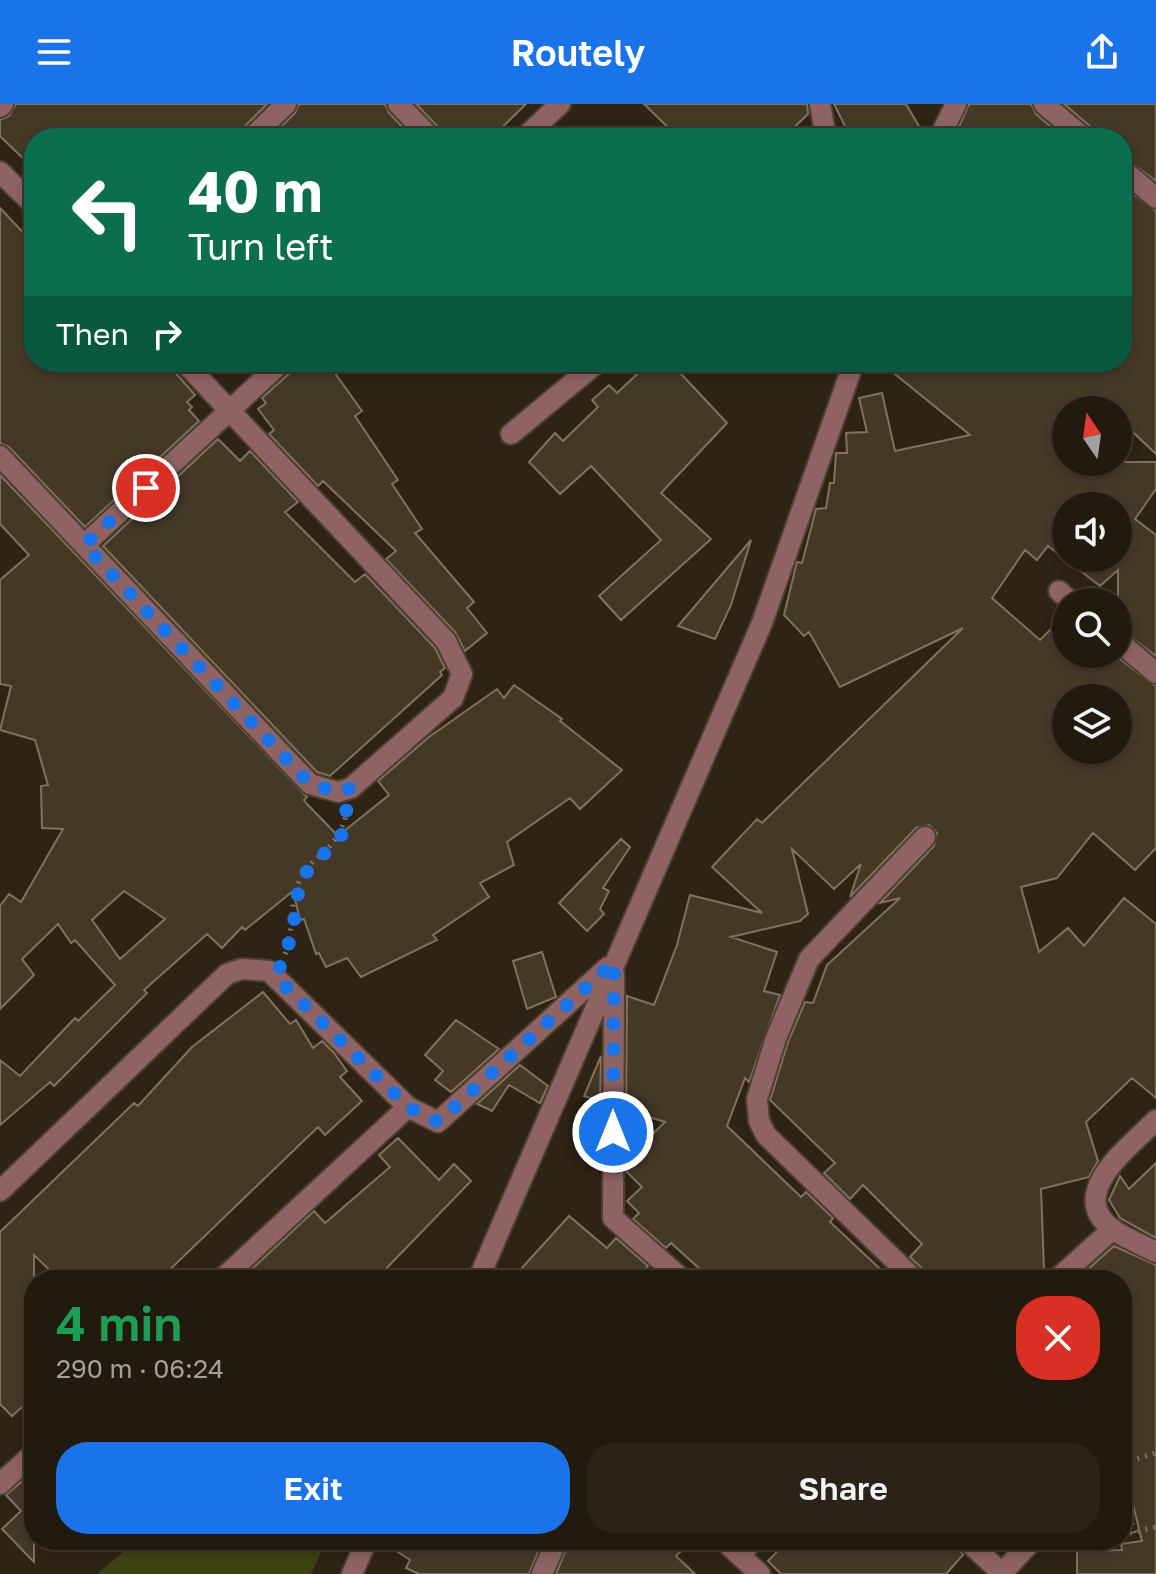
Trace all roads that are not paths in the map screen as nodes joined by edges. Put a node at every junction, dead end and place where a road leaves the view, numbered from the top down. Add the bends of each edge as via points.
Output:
1 (286, 104) edge
2 (398, 104) edge
3 (560, 104) edge
4 (820, 104) edge
5 (956, 104) edge
6 (1044, 104) edge
7 (261, 128) edge
8 (421, 128) edge
9 (535, 128) edge
10 (824, 128) edge
11 (944, 128) edge
12 (1072, 128) edge
13 (0, 172) edge
14 (1132, 178) edge
15 (24, 195) edge
16 (1156, 198) edge
17 (193, 372) edge
18 (271, 372) edge
19 (586, 372) edge
20 (850, 372) edge
21 (229, 411) junction
22 (511, 434) dead end
23 (0, 456) edge
24 (84, 545) junction
25 (1132, 653) edge
26 (1156, 673) edge
27 (925, 837) dead end
28 (614, 962) junction
29 (408, 1107) junction
30 (1156, 1120) edge
31 (0, 1191) edge
32 (1113, 1229) junction
33 (1156, 1252) edge
34 (232, 1270) edge
35 (482, 1270) edge
36 (672, 1270) edge
37 (905, 1270) edge
38 (1067, 1270) edge
39 (24, 1462) edge
40 (0, 1484) edge
41 (363, 1550) edge
42 (553, 1550) edge
43 (748, 1550) edge
44 (977, 1550) edge
45 (1030, 1550) edge
46 (1003, 1573) edge
47 (352, 1574) edge
48 (542, 1574) edge
49 (760, 1574) edge

1 - 7 street
2 - 8 street
3 - 9 street
4 - 10 street
5 - 11 street
6 - 12 street
13 - 15 street
14 - 16 street
17 - 21 street
18 - 21 street
19 - 22 street
20 - 28 street via 762,623
21 - 24 street
21 - 24 street via 446,641 462,674 453,698 351,788 338,792 310,784
23 - 24 street
25 - 26 street
27 - 37 street via 809,959 757,1099 766,1135
28 - 29 street via 438,1122
28 - 35 street
28 - 36 street via 613,1218
29 - 31 street via 276,977 255,968 227,974
29 - 34 street
30 - 32 street via 1100,1177 1095,1201 1100,1217
32 - 33 street
32 - 38 street
39 - 40 street
41 - 47 street
42 - 48 street
43 - 49 street
44 - 46 street
45 - 46 street

